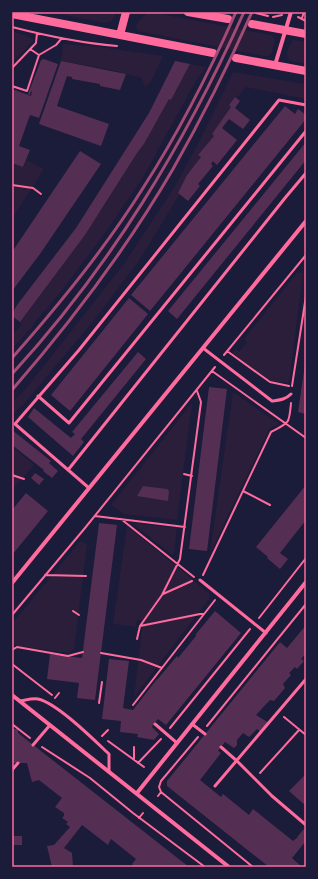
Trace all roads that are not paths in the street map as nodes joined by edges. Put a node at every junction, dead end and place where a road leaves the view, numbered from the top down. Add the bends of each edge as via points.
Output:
1 (126, 12) edge
2 (188, 12) edge
3 (291, 12) edge
4 (12, 14) edge
5 (228, 19) dead end
6 (252, 24) dead end
7 (285, 30) junction
8 (306, 34) edge
9 (120, 35) junction
10 (213, 53) dead end
11 (236, 58) dead end
12 (275, 65) junction
13 (306, 71) edge
14 (306, 105) edge
15 (306, 132) edge
16 (306, 173) edge
17 (306, 221) edge
18 (203, 348) junction
19 (291, 394) road end
20 (38, 396) junction
21 (68, 470) junction
22 (89, 488) junction
23 (200, 580) road end
24 (306, 582) edge
25 (12, 583) edge
26 (266, 632) junction
27 (306, 679) edge
28 (12, 695) edge
29 (20, 702) junction
30 (155, 724) dead end
31 (192, 724) junction
32 (50, 725) junction
33 (204, 733) road end
34 (177, 743) junction
35 (34, 744) road end
36 (221, 747) dead end
37 (237, 761) junction
38 (18, 763) dead end
39 (12, 770) edge
40 (109, 772) junction
41 (215, 786) dead end
42 (137, 793) junction
43 (306, 825) edge
44 (229, 867) edge

1 - 9 main road
2 - 5 main road
3 - 7 street
4 - 9 main road
6 - 7 main road
7 - 8 main road
7 - 12 street
9 - 10 main road
11 - 12 main road
12 - 13 main road
14 - 20 lane via 279,100 79,350
15 - 20 lane via 69,423
16 - 21 lane
17 - 18 street
18 - 19 lane via 272,401 288,398
18 - 22 street
20 - 21 lane via 15,424
21 - 22 lane
22 - 25 street
23 - 26 lane
24 - 26 street
26 - 31 street
27 - 37 lane
28 - 29 street
29 - 32 street
29 - 40 lane via 36,698 46,701 65,715 109,754
30 - 34 lane
31 - 33 lane
31 - 34 street
32 - 35 lane
32 - 40 street
34 - 42 street
36 - 37 lane
37 - 41 lane
37 - 43 lane
38 - 39 lane
40 - 42 street
42 - 44 street

